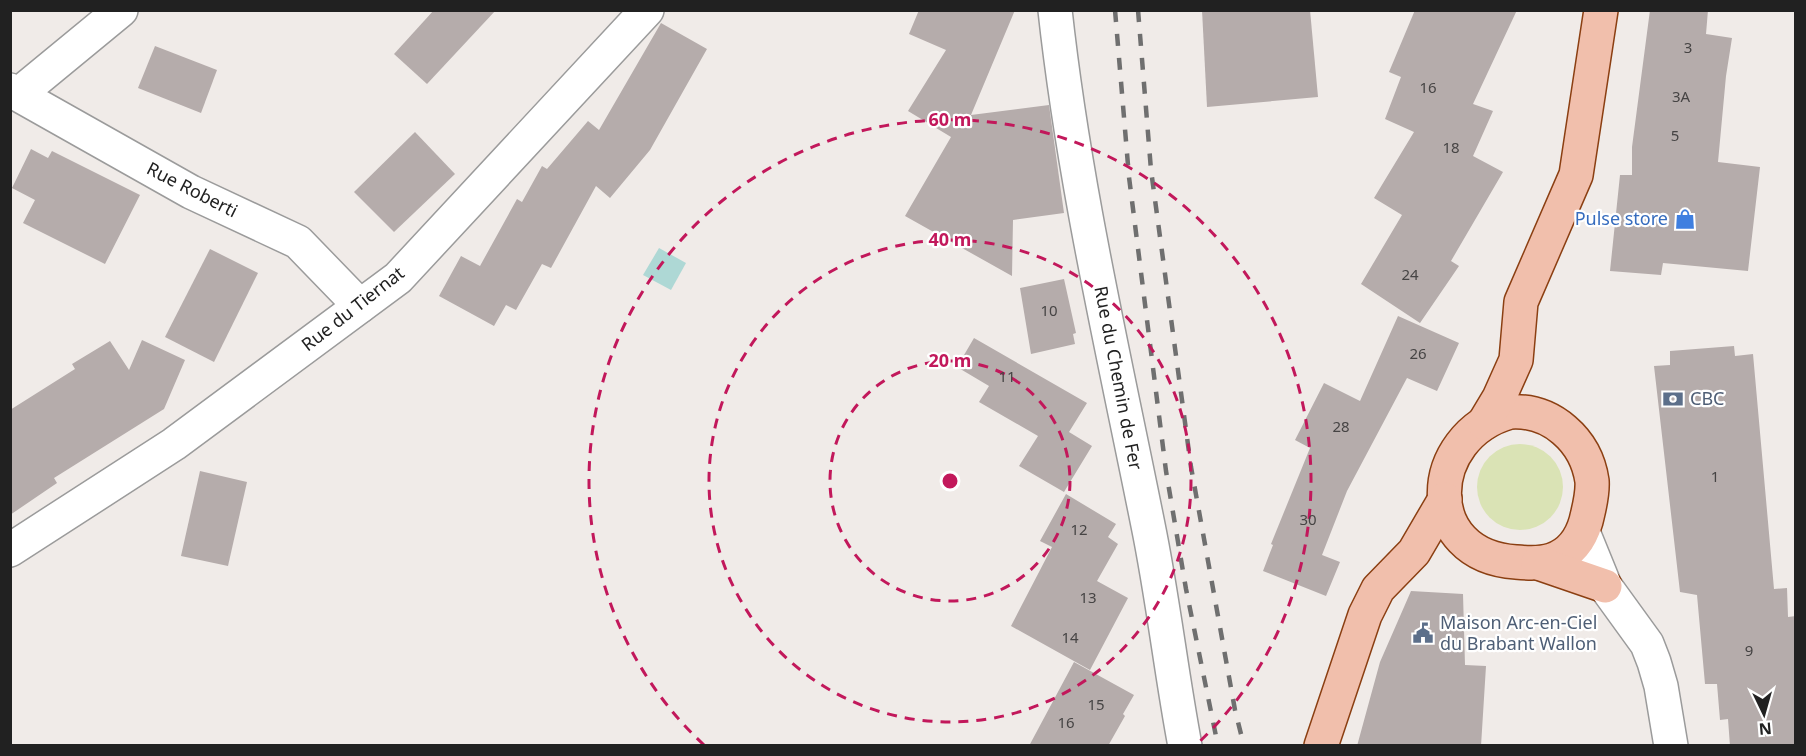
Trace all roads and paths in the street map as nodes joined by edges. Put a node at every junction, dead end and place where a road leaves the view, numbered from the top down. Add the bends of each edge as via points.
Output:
1 (121, 10) edge
2 (646, 10) edge
3 (1055, 10) edge
4 (1601, 10) edge
5 (15, 92) edge
6 (360, 306) junction
7 (1516, 360) junction
8 (1547, 417) junction
9 (1484, 423) junction
10 (1445, 499) junction
11 (1583, 532) junction
12 (1470, 546) junction
13 (10, 550) edge
14 (1414, 552) junction
15 (1538, 562) junction
16 (1605, 586) junction
17 (1185, 746) edge
18 (1322, 746) edge
19 (1671, 746) edge

1 - 5 street
2 - 6 street, Rue du Tiernat via 398,278
3 - 17 street, Rue du Chemin de Fer via 1101,295 1149,528
4 - 7 main road via 1576,175 1521,302
5 - 6 street, Rue Roberti via 191,192 298,242
6 - 13 street, Rue du Tiernat via 174,444
7 - 8 main road
7 - 9 main road
8 - 9 main road via 1510,412
8 - 11 main road via 1563,428 1587,463 1592,491
9 - 10 main road via 1461,444 1451,461 1444,479
10 - 12 main road via 1452,528
10 - 14 main road
11 - 15 main road via 1567,553
11 - 16 street
12 - 14 main road
12 - 15 main road via 1507,562
14 - 18 main road via 1378,589 1365,615
15 - 16 main road
16 - 19 street via 1647,644 1661,686

